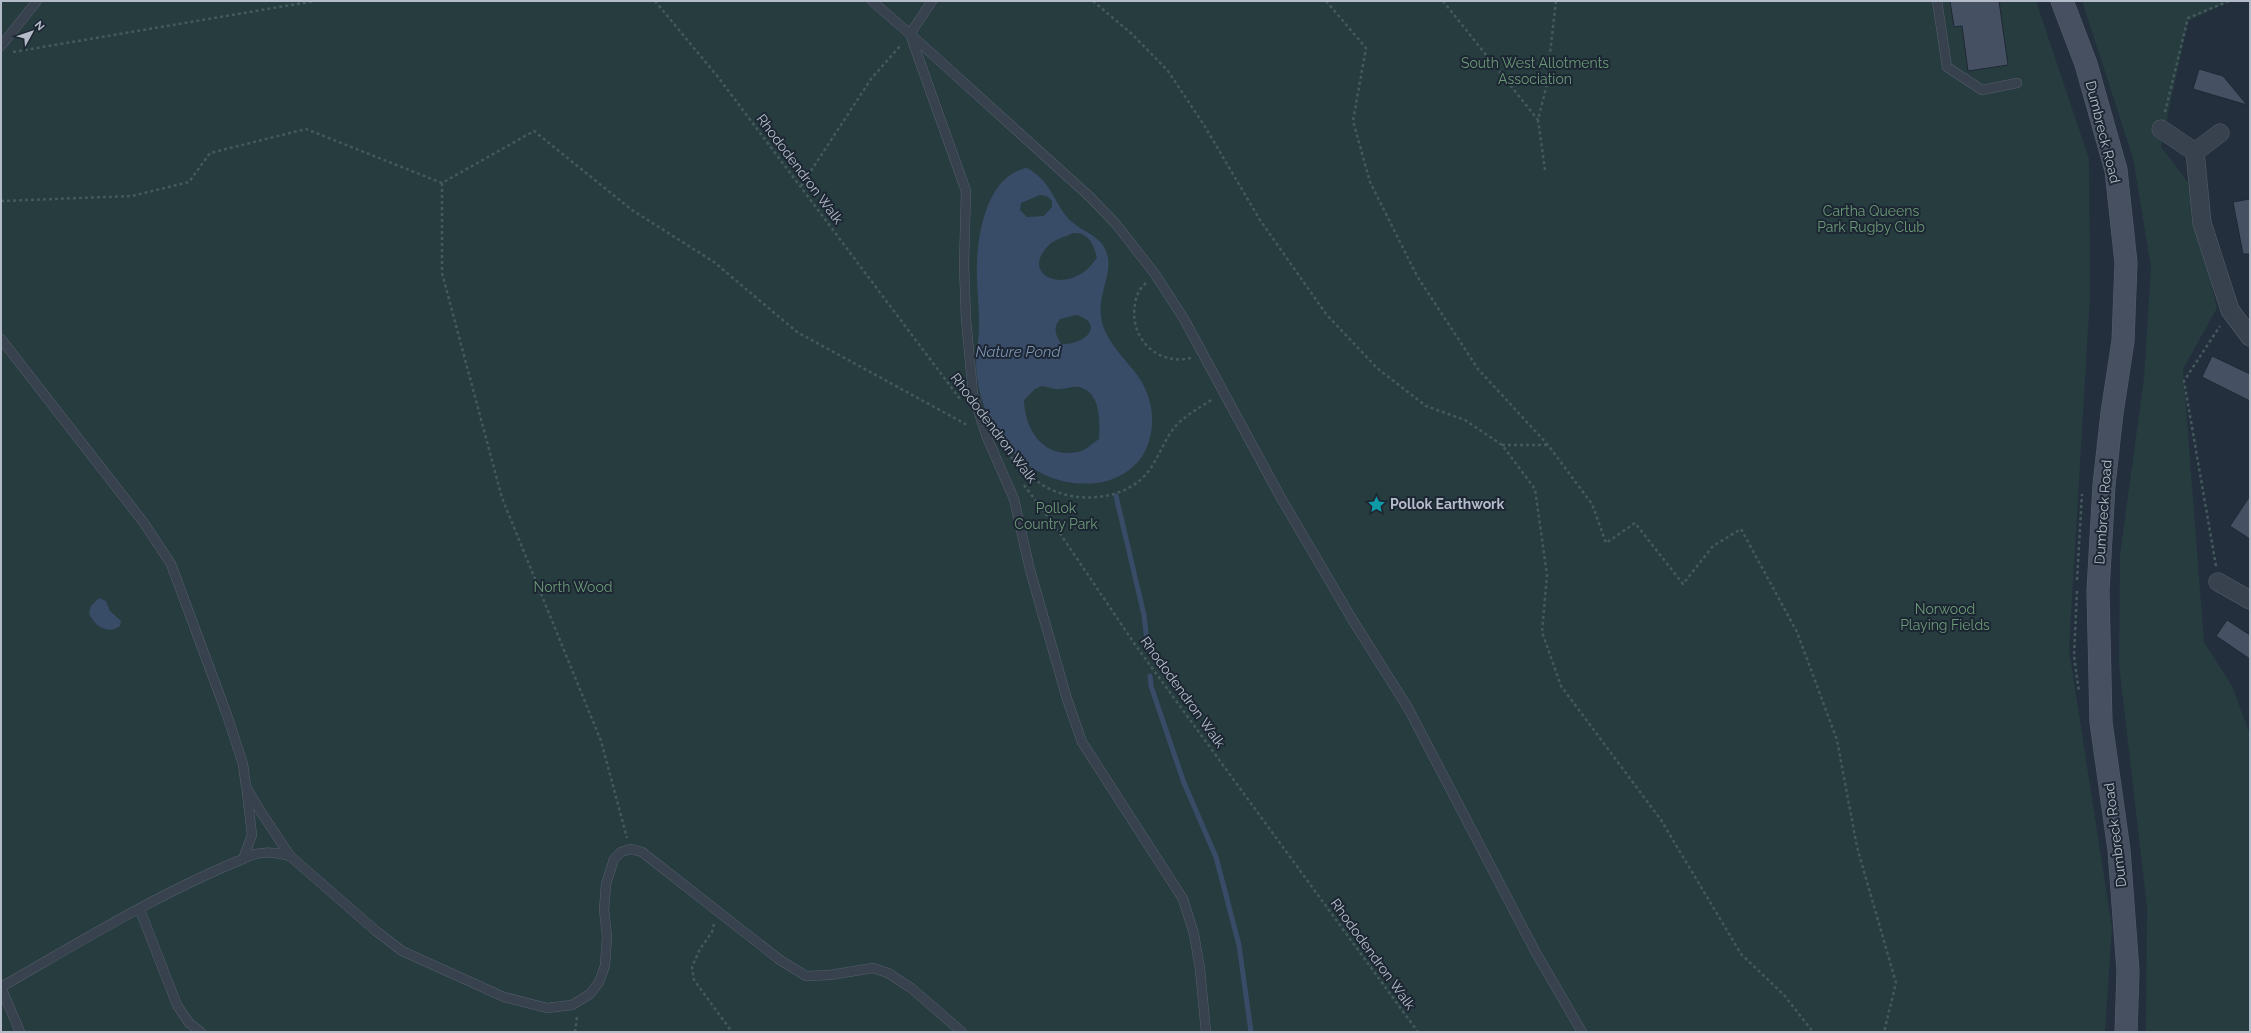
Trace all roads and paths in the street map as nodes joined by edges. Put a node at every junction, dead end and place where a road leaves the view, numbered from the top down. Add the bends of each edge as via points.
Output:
1 (37, 1) edge
2 (315, 1) edge
3 (655, 1) edge
4 (872, 1) edge
5 (932, 1) edge
6 (1093, 1) edge
7 (1326, 1) edge
8 (1443, 1) edge
9 (1556, 1) edge
10 (1937, 1) edge
11 (2062, 1) edge
12 (2229, 1) edge
13 (910, 34) junction
14 (1, 46) edge
15 (9, 53) dead end
16 (2017, 83) dead end
17 (1538, 120) junction
18 (2161, 129) joint
19 (2220, 133) dead end
20 (2195, 152) junction
21 (1545, 170) dead end
22 (442, 183) junction
23 (801, 186) junction
24 (1, 202) edge
25 (1155, 274) junction
26 (2230, 310) junction
27 (2250, 337) edge
28 (1, 339) edge
29 (1201, 350) junction
30 (1225, 391) junction
31 (963, 404) dead end
32 (986, 435) junction
33 (1502, 445) junction
34 (1548, 446) junction
35 (1010, 456) dead end
36 (1022, 483) dead end
37 (2218, 582) joint
38 (2250, 600) edge
39 (246, 787) junction
40 (631, 849) junction
41 (290, 856) junction
42 (243, 859) junction
43 (140, 910) junction
44 (716, 910) junction
45 (1, 987) edge
46 (1204, 1021) junction
47 (20, 1032) edge
48 (201, 1032) edge
49 (732, 1032) edge
50 (962, 1032) edge
51 (1199, 1032) edge
52 (1206, 1032) edge
53 (1418, 1032) edge
54 (1582, 1032) edge
55 (1813, 1032) edge
56 (1884, 1032) edge
57 (2126, 1032) edge

1 - 14 lane
2 - 15 path
3 - 23 path, Rhododendron Walk via 718,77
4 - 13 lane
5 - 13 lane
6 - 33 path via 1132,34 1168,72 1204,125 1260,220 1326,314 1377,368 1426,406 1465,420
7 - 34 path via 1366,48 1353,120 1370,182 1417,276 1478,369
8 - 17 path
9 - 17 path via 1546,88
10 - 16 lane via 1946,67 1982,90
11 - 57 main road, Dumbreck Road via 2086,64 2116,170 2126,263 2124,340 2104,485 2098,591 2101,722 2119,850 2128,971
12 - 18 path via 2188,18
13 - 23 path via 870,79
13 - 25 lane via 1090,197 1116,224
13 - 32 lane via 966,191 964,265 969,359 973,394
17 - 21 path
18 - 20 street
19 - 20 street
20 - 26 street via 2202,223
22 - 24 path via 306,129 210,153 189,182 132,196
22 - 32 path via 534,131 632,210 714,262 797,332
22 - 40 path via 442,273 502,498 601,741
23 - 31 path, Rhododendron Walk
25 - 29 lane
25 - 29 path via 1136,296 1133,317 1138,334 1148,348 1162,357 1190,359
26 - 27 street
26 - 37 path via 2184,381
28 - 39 lane via 144,523 170,564 227,715 243,764
29 - 30 lane
30 - 35 path via 1184,418 1174,428 1147,474 1128,488 1108,496 1091,498 1065,494 1045,487
30 - 54 lane via 1281,498 1408,708 1535,951
32 - 46 lane via 1014,499 1032,578 1082,742 1183,899 1194,934
33 - 34 path
33 - 55 path via 1535,489 1547,575 1542,632 1561,686 1661,820 1741,954 1784,995
34 - 56 path via 1592,504 1606,543 1635,523 1683,584 1713,546 1741,529 1797,632 1837,740 1857,847 1896,983
36 - 53 path, Rhododendron Walk via 1136,646
37 - 38 street
39 - 41 lane
39 - 42 lane via 252,835
40 - 41 lane via 621,852 614,859 606,884 606,966 599,982 590,994 572,1004 547,1008 504,997 402,951
40 - 44 lane via 642,852
41 - 42 lane via 268,851
42 - 43 lane via 214,871
43 - 45 lane
43 - 48 lane via 177,1005 189,1023
44 - 49 path via 712,932 692,967 694,980
44 - 50 lane via 780,960 806,976 830,976 873,968 888,973 911,988
45 - 47 lane
46 - 51 lane
46 - 52 lane

